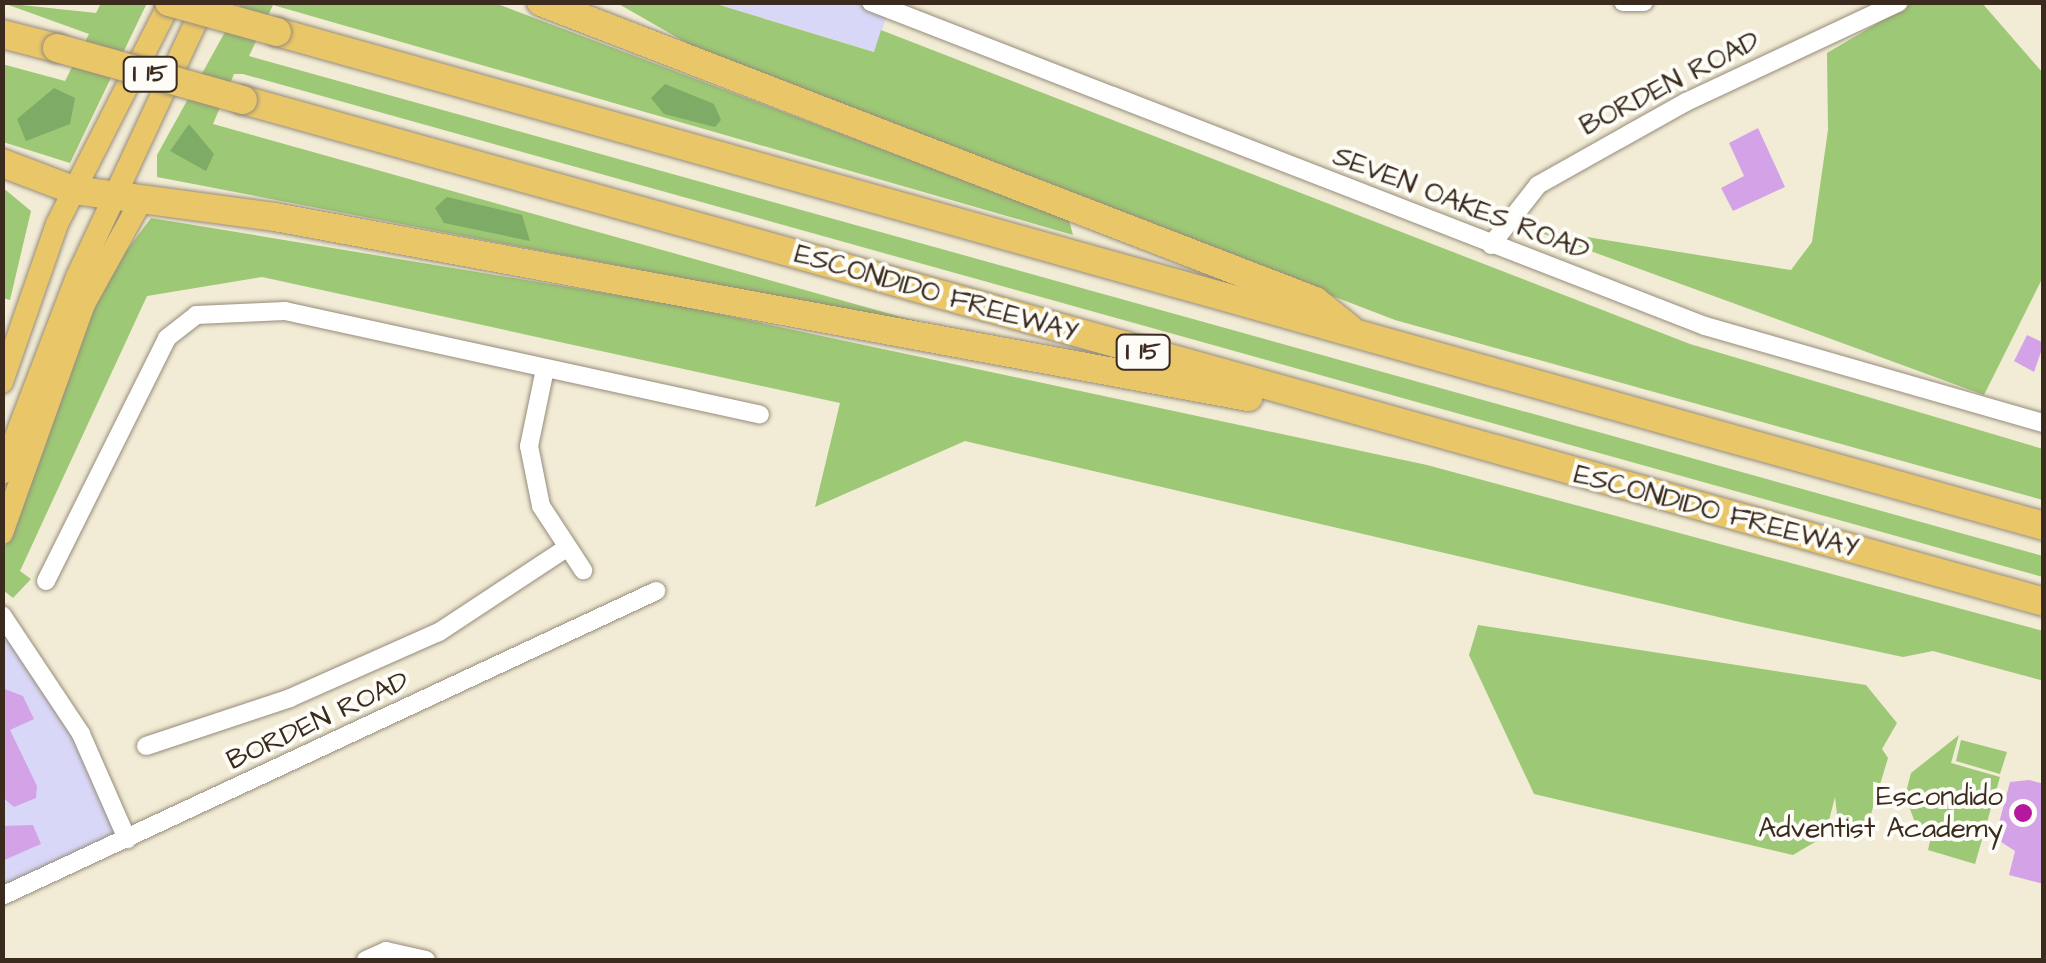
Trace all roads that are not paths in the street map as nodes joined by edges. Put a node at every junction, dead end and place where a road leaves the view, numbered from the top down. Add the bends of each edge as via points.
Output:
1 (170, 2) edge
2 (205, 2) edge
3 (541, 2) edge
4 (871, 2) edge
5 (1622, 2) edge
6 (1644, 2) edge
7 (1899, 2) edge
8 (2, 34) edge
9 (2, 163) edge
10 (73, 190) junction
11 (128, 197) junction
12 (1491, 245) junction
13 (1359, 336) junction
14 (545, 369) junction
15 (2, 382) edge
16 (760, 415) dead end
17 (1370, 415) junction
18 (2044, 423) edge
19 (2, 473) edge
20 (2044, 526) edge
21 (2, 533) edge
22 (565, 549) junction
23 (583, 570) dead end
24 (46, 581) dead end
25 (656, 592) dead end
26 (2044, 602) edge
27 (2, 615) edge
28 (146, 746) dead end
29 (127, 839) junction
30 (2, 896) edge
31 (366, 960) edge
32 (426, 960) edge

1 - 10 main road
1 - 13 highway, bridge
2 - 11 main road
3 - 13 highway via 1315,301
4 - 12 street, SEVEN OAKES ROAD
5 - 6 street
7 - 12 street, BORDEN ROAD via 1686,102 1538,185
8 - 17 highway, ESCONDIDO FREEWAY / I 15, bridge
9 - 10 highway
10 - 11 highway
10 - 15 main road
11 - 17 highway
11 - 19 main road
11 - 21 main road
12 - 18 street, SEVEN OAKES ROAD via 1830,368
13 - 20 highway
14 - 16 street
14 - 22 street via 529,446 541,506
14 - 24 street via 285,311 250,307 182,321
17 - 26 highway, ESCONDIDO FREEWAY / I 15
22 - 23 street
22 - 28 street via 439,632 290,698
25 - 29 street, BORDEN ROAD
27 - 29 street via 80,734
29 - 30 street, BORDEN ROAD
31 - 32 street via 386,951

